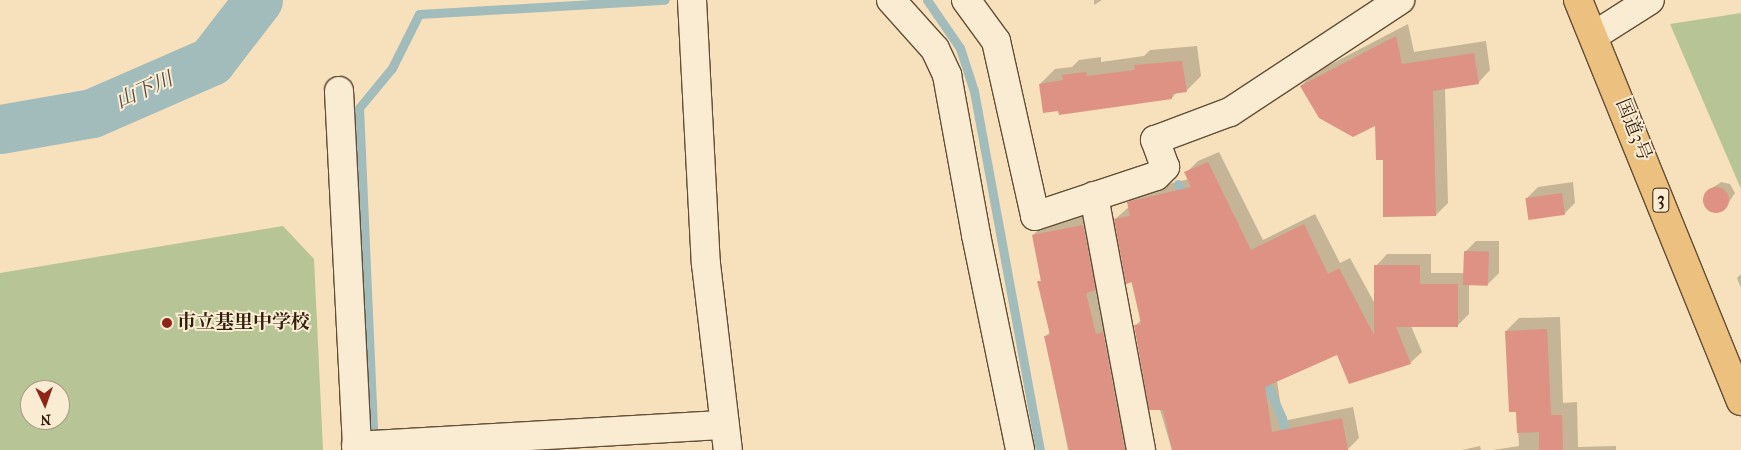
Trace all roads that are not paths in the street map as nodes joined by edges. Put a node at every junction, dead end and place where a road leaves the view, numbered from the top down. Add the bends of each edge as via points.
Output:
1 (692, 0) edge
2 (892, 0) edge
3 (966, 0) edge
4 (1400, 0) edge
5 (1578, 0) edge
6 (1650, 0) edge
7 (1595, 35) junction
8 (339, 91) dead end
9 (1094, 196) junction
10 (1741, 401) edge
11 (726, 438) edge
12 (356, 448) edge
13 (1020, 450) edge
14 (1141, 450) edge

1 - 11 street via 706,264
2 - 13 street via 936,49 947,75
3 - 9 street via 996,41 1035,216
4 - 9 street via 1230,112 1155,140 1165,167 1156,176
5 - 7 highway, 国道3号 / 3
6 - 7 street
7 - 10 highway, 国道3号 / 3
8 - 12 street
9 - 14 street
11 - 12 street

